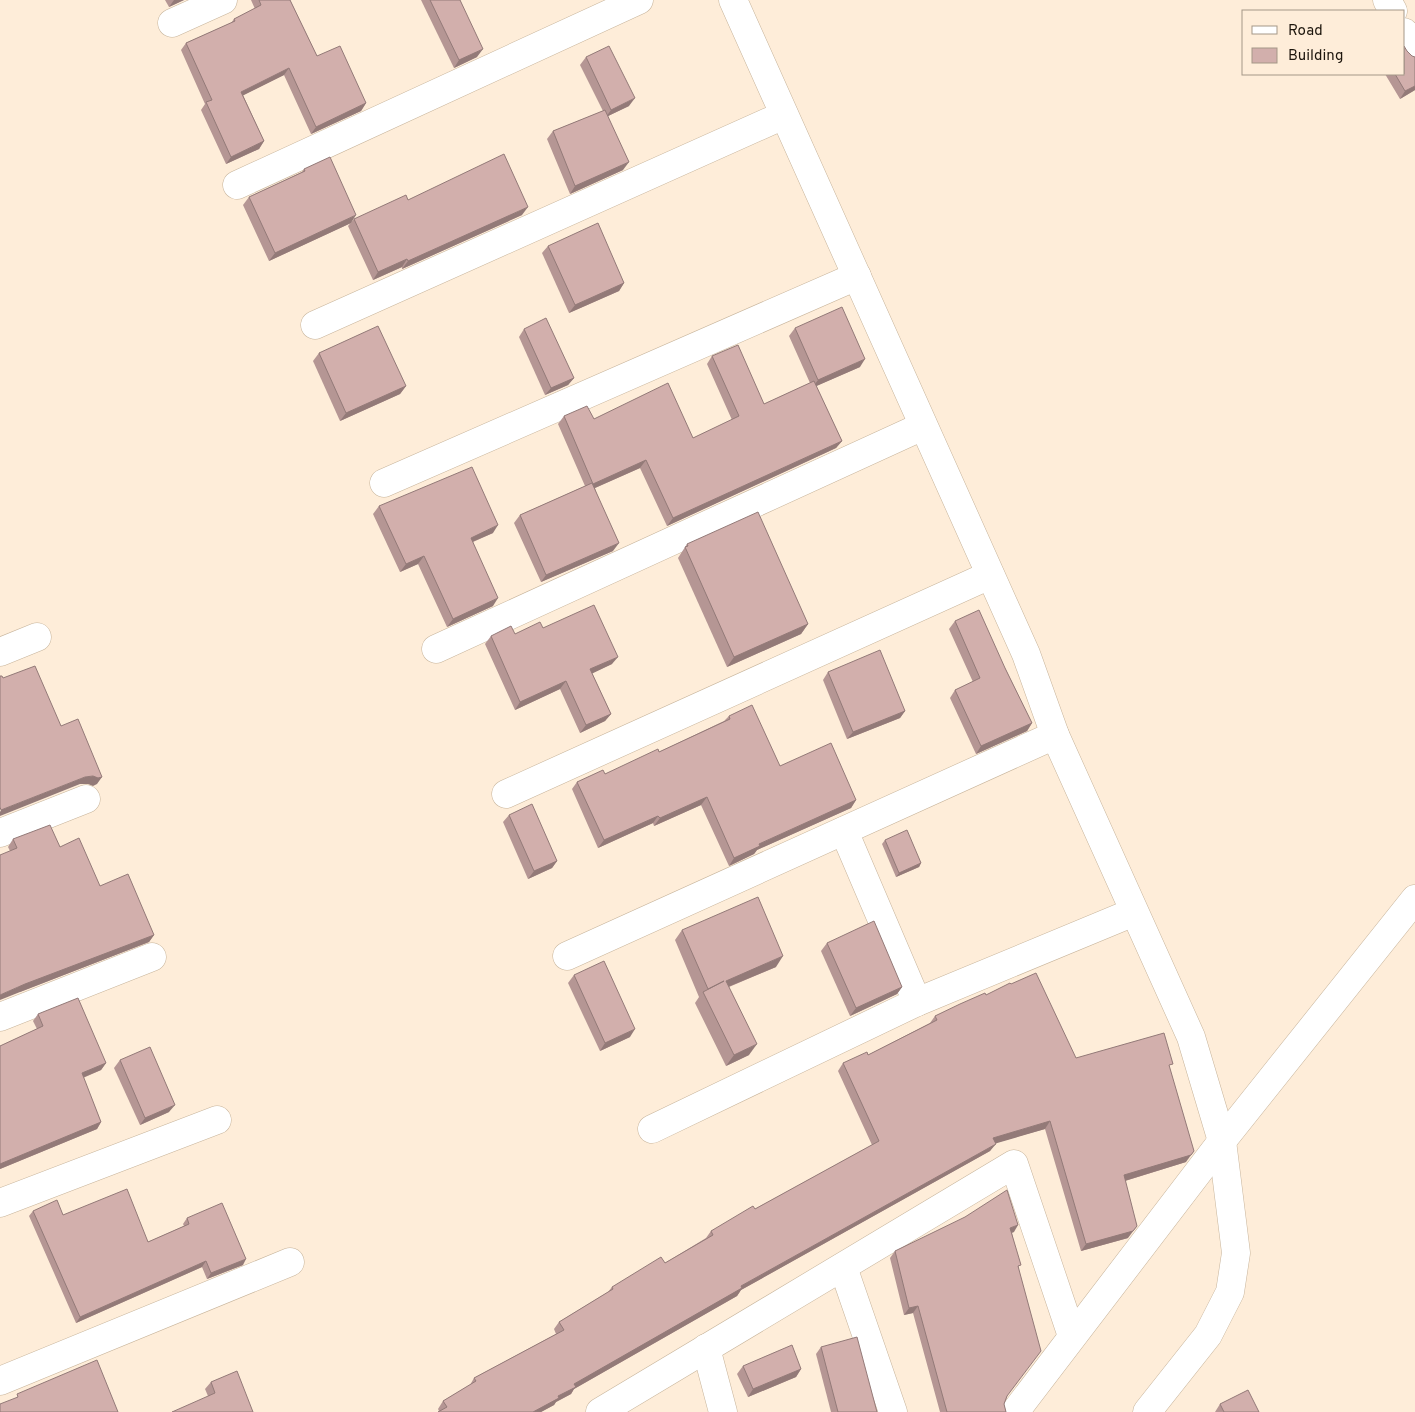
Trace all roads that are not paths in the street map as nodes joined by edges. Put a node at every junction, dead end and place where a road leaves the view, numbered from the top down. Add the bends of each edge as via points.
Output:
1 (223, 0) edge
2 (639, 0) edge
3 (733, 0) edge
4 (172, 23) dead end
5 (1405, 34) edge
6 (1415, 50) edge
7 (784, 114) junction
8 (237, 185) dead end
9 (856, 276) junction
10 (314, 325) dead end
11 (923, 426) junction
12 (384, 483) dead end
13 (990, 575) junction
14 (37, 636) dead end
15 (436, 649) dead end
16 (0, 652) edge
17 (1054, 735) junction
18 (506, 794) dead end
19 (86, 799) dead end
20 (844, 831) junction
21 (0, 833) edge
22 (1415, 899) edge
23 (1134, 912) junction
24 (567, 956) dead end
25 (152, 957) dead end
26 (917, 1002) junction
27 (0, 1017) edge
28 (217, 1120) dead end
29 (652, 1129) dead end
30 (1222, 1141) junction
31 (0, 1203) edge
32 (290, 1262) dead end
33 (843, 1266) junction
34 (1072, 1336) junction
35 (706, 1348) junction
36 (0, 1381) edge
37 (600, 1412) edge
38 (723, 1412) edge
39 (893, 1412) edge
40 (1015, 1412) edge
41 (1147, 1412) edge

1 - 4 street
2 - 8 street
3 - 7 street
5 - 6 street
7 - 9 street
7 - 10 street
9 - 11 street
9 - 12 street
11 - 13 street
11 - 15 street
13 - 17 street via 1026,654
13 - 18 street
14 - 16 street
17 - 20 street
17 - 23 street
19 - 21 street
20 - 24 street
20 - 26 street
22 - 30 street
23 - 26 street
23 - 30 street via 1190,1037
25 - 27 street
26 - 29 street
28 - 31 street
30 - 34 street
30 - 41 street via 1236,1253 1230,1292 1208,1335
32 - 36 street
33 - 34 street via 1014,1164
33 - 35 street
33 - 39 street
34 - 40 street
35 - 37 street
35 - 38 street

